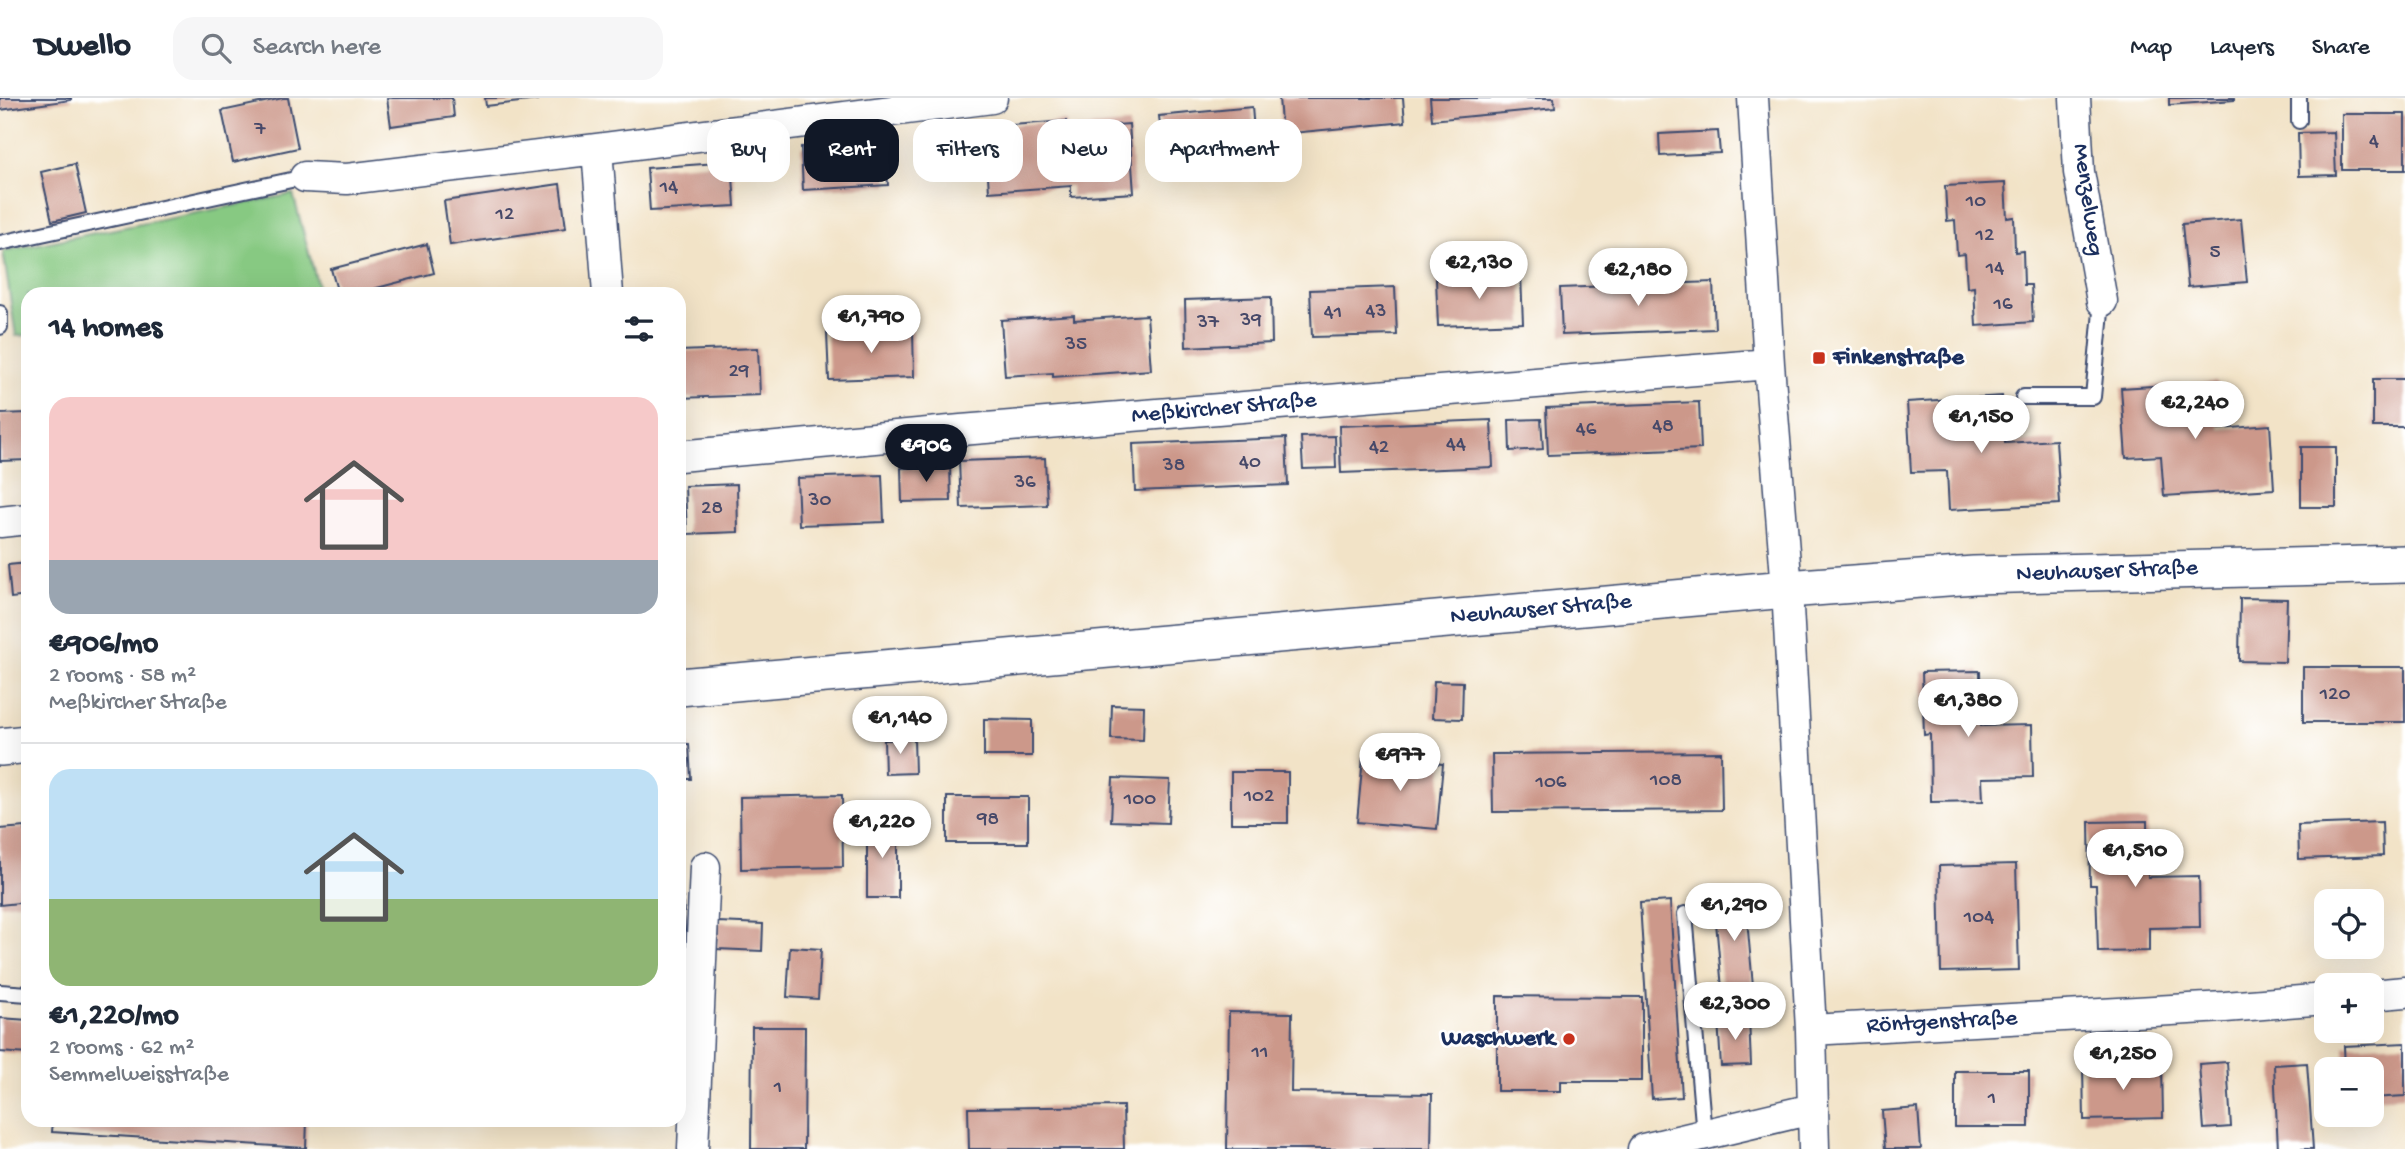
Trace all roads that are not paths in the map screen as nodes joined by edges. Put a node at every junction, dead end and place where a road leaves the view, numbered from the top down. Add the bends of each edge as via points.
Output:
1 (992, 98) edge
2 (1753, 98) edge
3 (2075, 98) edge
4 (2299, 98) edge
5 (2299, 121) dead end
6 (597, 149) junction
7 (305, 177) joint
8 (0, 243) edge
9 (607, 287) edge
10 (2102, 301) joint
11 (0, 313) edge
12 (0, 327) edge
13 (1769, 364) junction
14 (2023, 397) dead end
15 (686, 455) edge
16 (21, 520) edge
17 (0, 522) edge
18 (2405, 564) edge
19 (1787, 589) junction
20 (686, 686) edge
21 (21, 745) edge
22 (0, 747) edge
23 (705, 867) dead end
24 (1685, 914) dead end
25 (0, 992) edge
26 (2405, 992) edge
27 (21, 994) edge
28 (2384, 994) edge
29 (2314, 1000) edge
30 (1811, 1030) junction
31 (1812, 1109) junction
32 (1704, 1135) junction
33 (693, 1149) edge
34 (1643, 1149) edge
35 (1814, 1149) edge

1 - 6 street
2 - 13 street
3 - 10 street, Menzelweg via 2079,172
4 - 5 lane
6 - 7 street via 347,179
6 - 9 street
7 - 8 lane
10 - 14 lane via 2094,397
11 - 12 lane
13 - 15 street, Meßkircher Straße
13 - 19 street
16 - 17 street
18 - 19 street, Neuhauser Straße via 1974,575
19 - 20 street, Neuhauser Straße
19 - 30 street
21 - 22 street
23 - 33 street
24 - 32 lane
25 - 27 lane
26 - 28 street
29 - 30 street, Röntgenstraße
30 - 31 street
31 - 32 street
31 - 35 street
32 - 34 street

